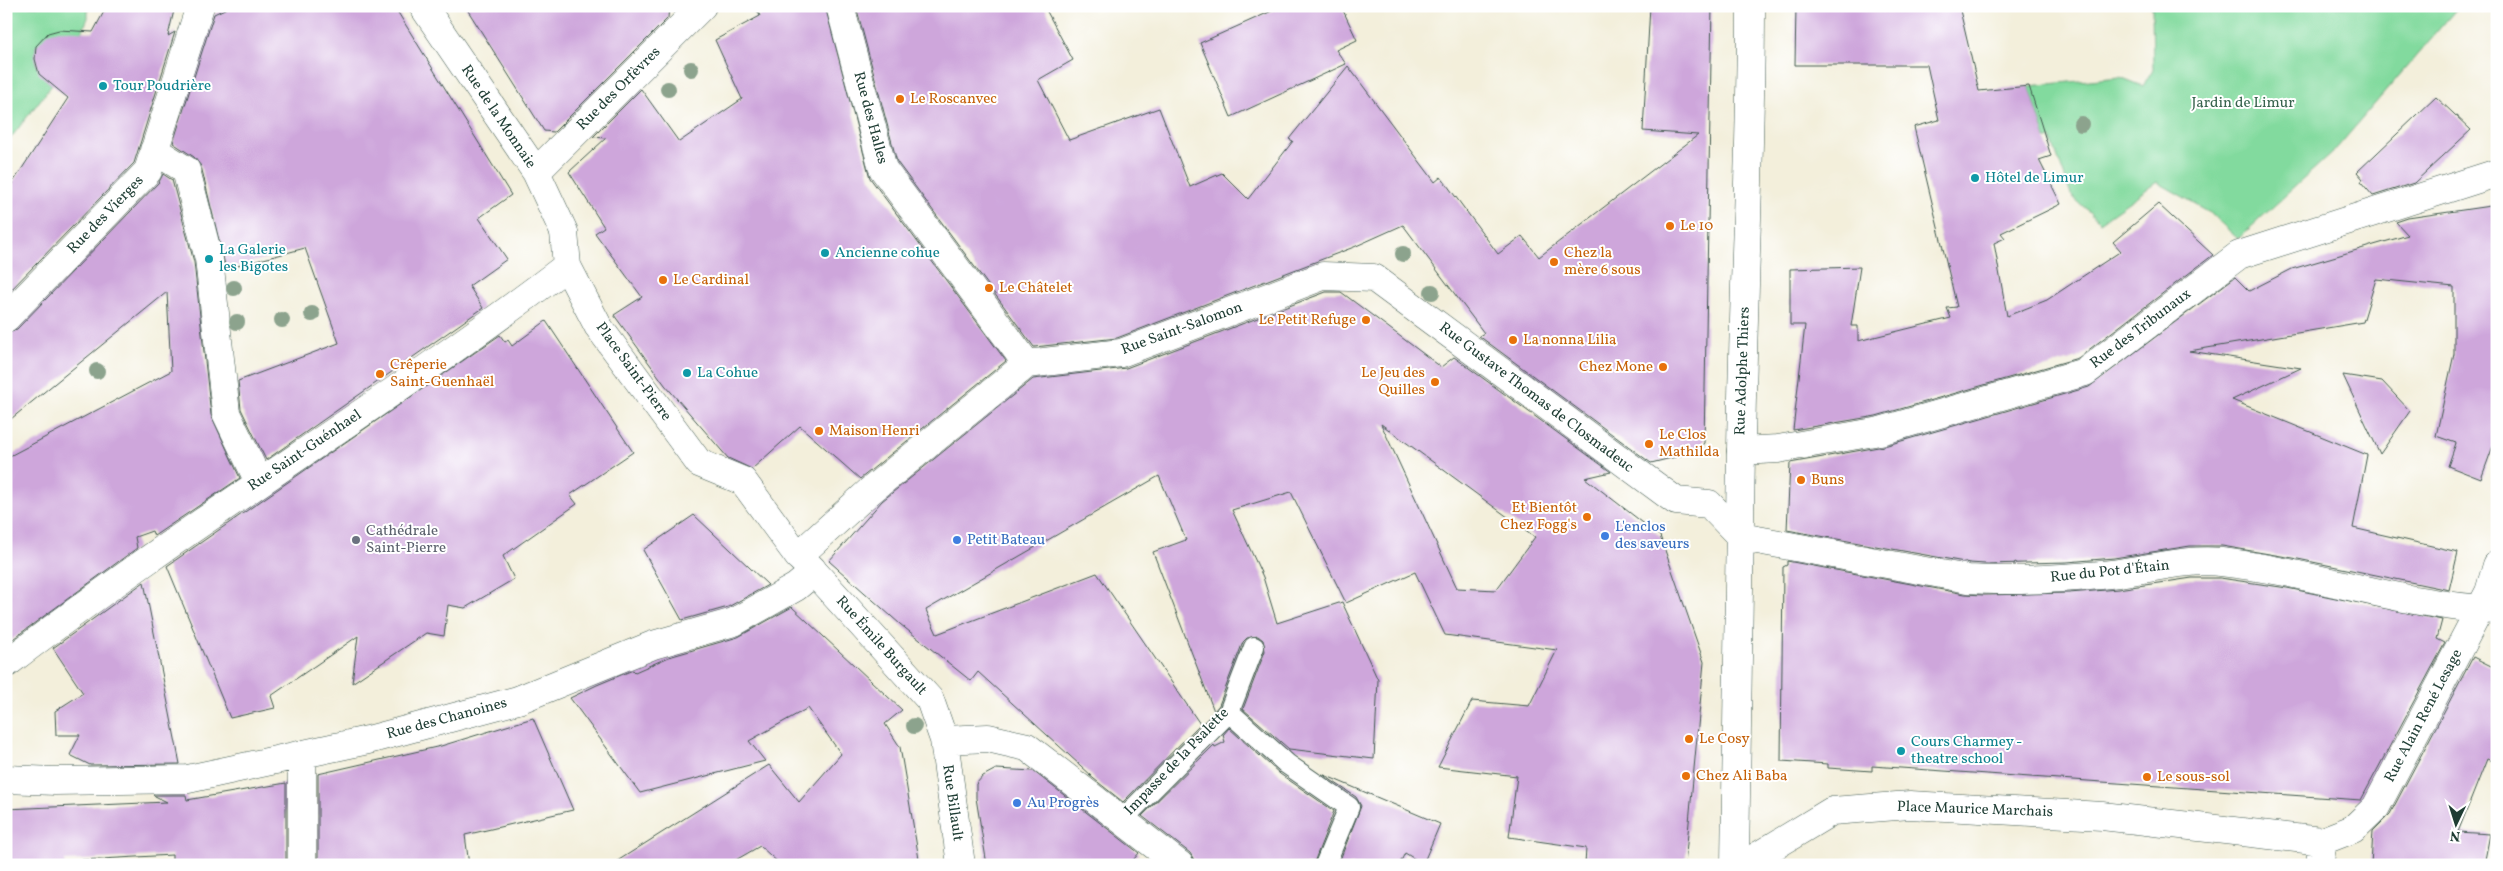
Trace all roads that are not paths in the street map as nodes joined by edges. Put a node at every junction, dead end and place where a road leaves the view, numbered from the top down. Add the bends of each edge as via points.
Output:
1 (200, 6) edge
2 (422, 6) edge
3 (702, 6) edge
4 (840, 6) edge
5 (1751, 6) edge
6 (154, 150) junction
7 (536, 172) junction
8 (2497, 173) edge
9 (564, 232) joint
10 (567, 266) junction
11 (1323, 276) joint
12 (6, 318) edge
13 (1027, 364) junction
14 (1741, 451) junction
15 (743, 481) joint
16 (259, 482) junction
17 (1741, 538) junction
18 (806, 564) junction
19 (2497, 565) edge
20 (2488, 610) edge
21 (1254, 648) dead end
22 (6, 664) edge
23 (1229, 712) junction
24 (944, 740) junction
25 (302, 755) junction
26 (6, 779) edge
27 (2102, 816) joint
28 (1121, 821) junction
29 (2321, 853) edge
30 (302, 865) edge
31 (961, 865) edge
32 (1180, 865) edge
33 (1325, 865) edge
34 (1735, 865) edge
35 (1743, 865) edge

1 - 6 street, Rue des Vierges
2 - 7 street, Rue de la Monnaie
3 - 7 street, Rue des Orfèvres
4 - 13 street, Rue des Halles via 883,169
5 - 14 street, Rue Adolphe Thiers
6 - 12 street, Rue des Vierges via 148,171
6 - 16 street via 186,170 210,259 226,413
7 - 9 street, Rue de la Monnaie
8 - 14 street, Rue des Tribunaux via 2239,255 2085,372 1880,431 1778,449
9 - 10 street, Place Saint-Pierre
10 - 15 street, Place Saint-Pierre via 598,326 699,463
10 - 16 street, Rue Saint-Guénhael via 498,319
11 - 13 street, Rue Saint-Salomon via 1121,353
11 - 17 street, Rue Gustave Thomas de Closmadeuc via 1374,278 1676,501 1709,504
13 - 18 street, Rue des Chanoines via 870,491
14 - 17 street, Rue Adolphe Thiers
15 - 18 street, Rue Émile Burgault
16 - 22 street, Rue Saint-Guénhael
17 - 20 street, Rue du Pot d'Étain via 1992,581 2101,575 2221,562 2297,574 2439,604
17 - 34 street, Rue Adolphe Thiers
18 - 24 street, Rue Émile Burgault via 930,700
18 - 25 street, Rue des Chanoines via 796,586 734,622 653,644 518,700
19 - 20 street, Rue Alain René Lesage via 2489,592
20 - 29 street, Rue Alain René Lesage via 2376,807
21 - 23 lane, Impasse de la Psalette
23 - 28 lane, Impasse de la Psalette
23 - 33 lane via 1287,764 1349,807
24 - 28 street via 988,738 1027,747
24 - 31 street, Rue Billault
25 - 26 street, Rue des Chanoines via 188,779
25 - 30 street
27 - 29 street, Rue Alain René Lesage
27 - 35 street, Place Maurice Marchais via 1910,805 1832,811
28 - 32 street

